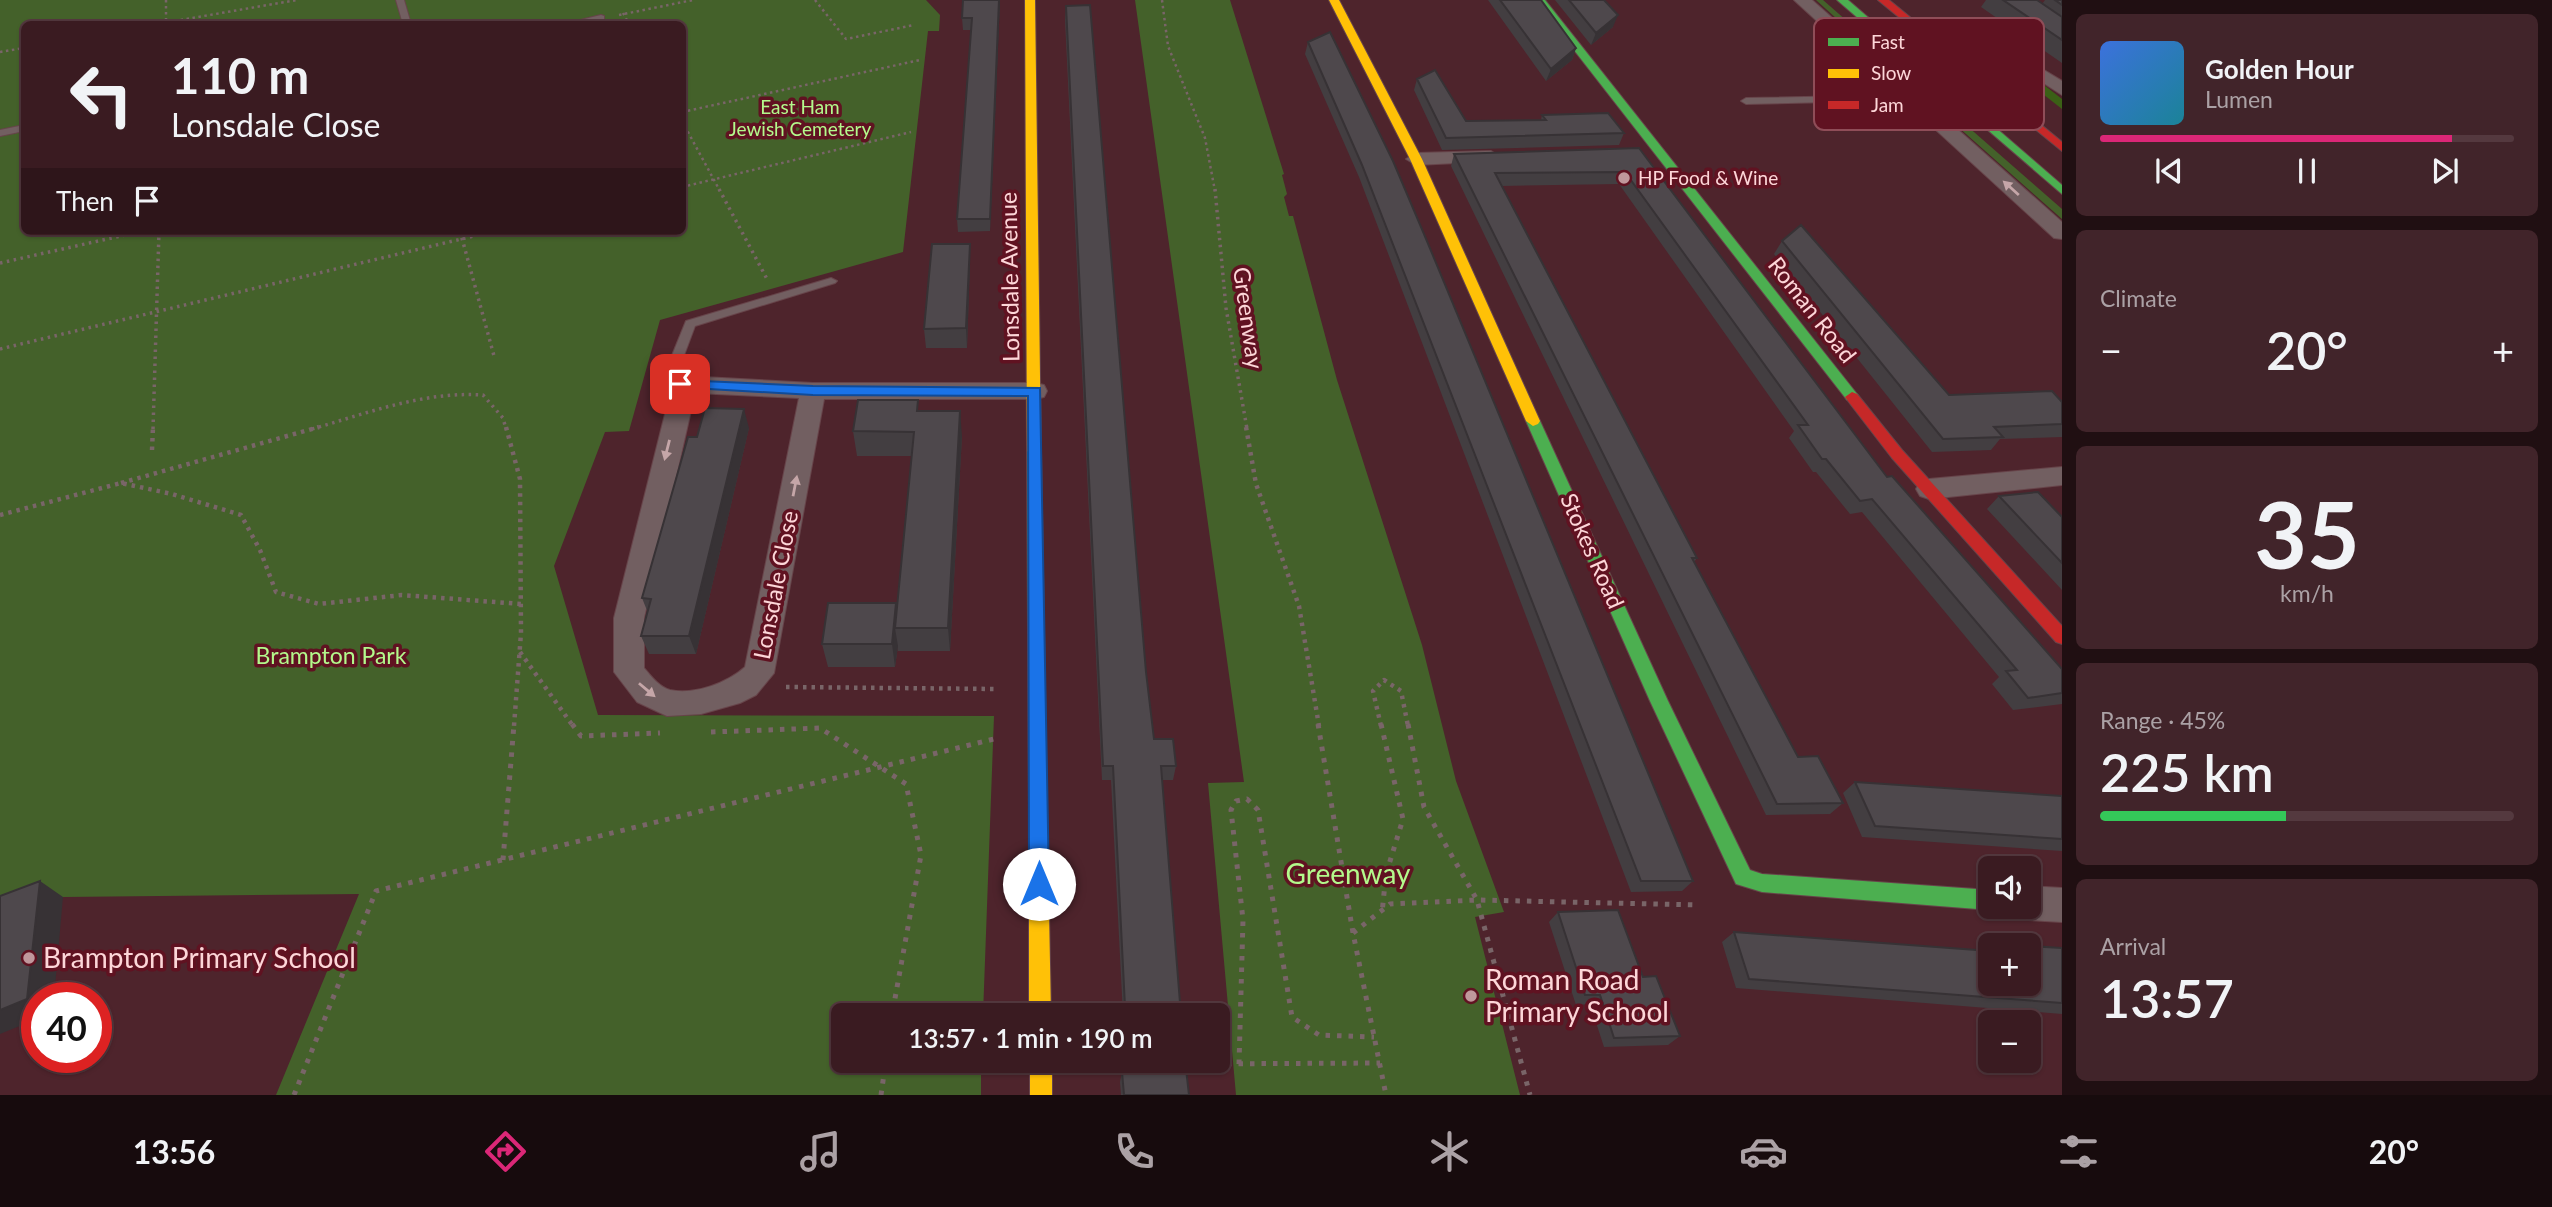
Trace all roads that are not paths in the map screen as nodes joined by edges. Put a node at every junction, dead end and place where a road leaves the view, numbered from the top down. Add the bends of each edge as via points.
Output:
1 (400, 0) edge
2 (1030, 0) edge
3 (1334, 0) edge
4 (1540, 0) edge
5 (1802, 0) edge
6 (1842, 0) edge
7 (1883, 0) edge
8 (601, 18) road end
9 (1822, 18) edge
10 (1863, 18) edge
11 (1905, 18) edge
12 (406, 21) edge
13 (584, 21) edge
14 (2044, 76) edge
15 (2062, 90) edge
16 (1814, 100) edge
17 (1746, 101) dead end
18 (21, 129) edge
19 (1947, 130) edge
20 (1992, 130) edge
21 (2040, 130) edge
22 (0, 133) edge
23 (2062, 148) edge
24 (1508, 156) edge
25 (1416, 159) junction
26 (2062, 191) edge
27 (2062, 233) edge
28 (831, 281) dead end
29 (682, 384) junction
30 (813, 391) junction
31 (1035, 391) junction
32 (2062, 475) edge
33 (1929, 489) junction
34 (2062, 637) edge
35 (1978, 899) edge
36 (2041, 904) edge
37 (2062, 905) edge
38 (1040, 1003) edge
39 (1041, 1073) edge
40 (1041, 1095) edge

1 - 12 lane
2 - 31 main road, Lonsdale Avenue
3 - 25 main road, Stokes Road
4 - 33 main road, Roman Road via 1650,152
5 - 9 street
6 - 10 main road
7 - 11 main road
8 - 13 lane
14 - 15 street
16 - 17 lane
18 - 22 lane
27 -> 19 street
20 - 26 main road
21 - 23 main road
24 - 25 street
25 - 35 main road, Stokes Road via 1742,877 1762,883
28 - 29 lane via 690,324 677,358
29 - 30 street
29 -> 30 street, Lonsdale Close via 629,618 629,672 648,693 667,703 701,701 745,686 759,673
30 - 31 street
31 - 38 main road, Lonsdale Avenue
32 - 33 street
33 - 34 main road, Roman Road
36 - 37 street
39 - 40 main road

